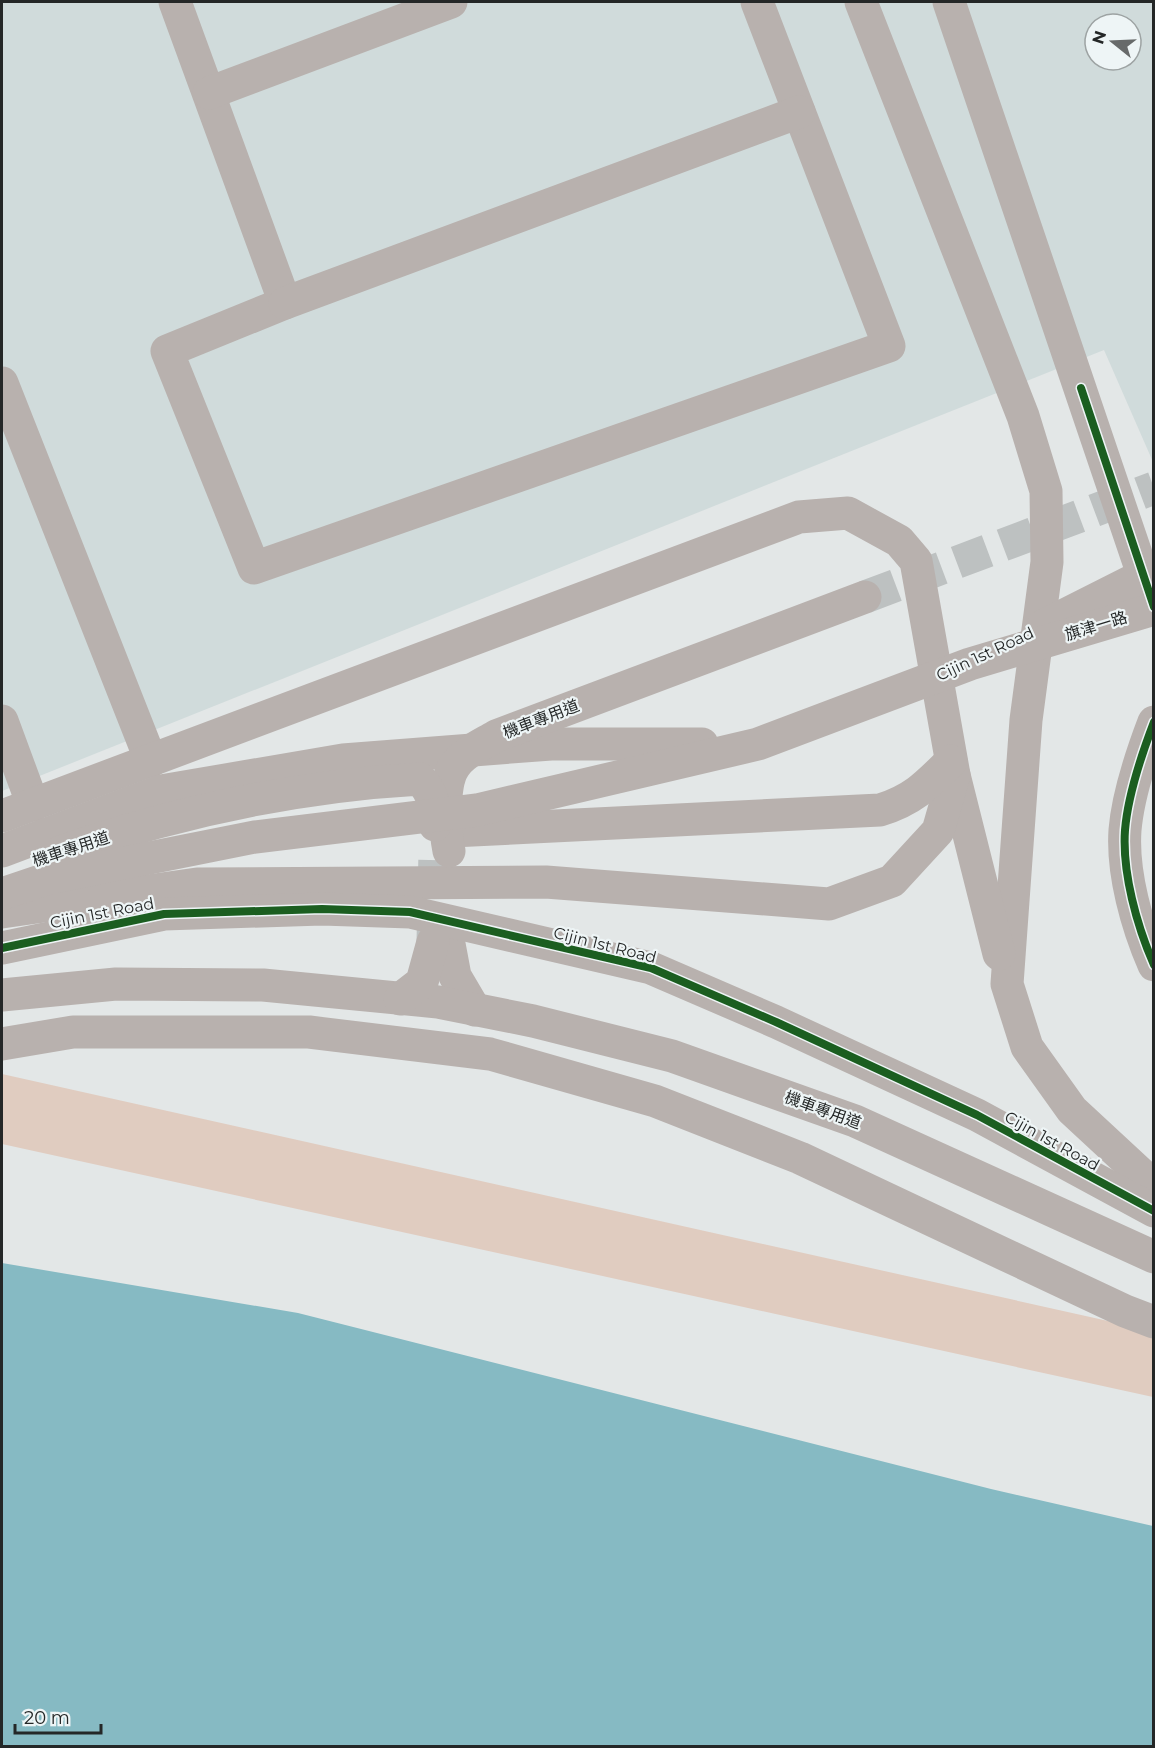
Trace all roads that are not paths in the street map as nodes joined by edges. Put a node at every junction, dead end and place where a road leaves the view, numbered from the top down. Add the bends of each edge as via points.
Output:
1 (175, 2) edge
2 (451, 2) edge
3 (757, 2) edge
4 (861, 2) edge
5 (949, 2) edge
6 (209, 93) junction
7 (799, 111) junction
8 (285, 303) junction
9 (2, 383) edge
10 (1154, 570) edge
11 (865, 597) tunnel mouth
12 (1154, 608) edge
13 (970, 664) junction
14 (2, 721) edge
15 (1154, 722) edge
16 (758, 744) junction
17 (151, 760) junction
18 (453, 767) junction
19 (952, 768) junction
20 (1146, 770) edge
21 (420, 779) junction
22 (33, 805) junction
23 (2, 816) edge
24 (443, 845) junction
25 (2, 851) edge
26 (2, 872) edge
27 (2, 894) edge
28 (1154, 908) edge
29 (2, 912) edge
30 (2, 948) edge
31 (1154, 965) edge
32 (1007, 984) junction
33 (2, 995) edge
34 (400, 999) junction
35 (475, 1010) junction
36 (2, 1044) edge
37 (1154, 1186) edge
38 (1154, 1211) edge
39 (1154, 1257) edge
40 (1154, 1322) edge

1 - 6 street
2 - 6 street
3 - 7 street
4 - 32 street via 1023,416 1046,491 1047,562 1026,720
5 - 12 street
6 - 8 street
7 - 8 street
7 - 8 street via 889,346 254,568 167,351
9 - 17 street
10 - 13 street, Cijin 1st Road
11 - 18 street, 機車專用道 via 496,736
12 - 13 street, 旗津一路
13 - 16 street, Cijin 1st Road
14 - 22 street
15 - 20 street
16 - 25 street via 551,744 343,760 161,790
16 - 27 street, Cijin 1st Road via 477,810 255,837 49,878
17 - 19 street via 799,517 848,513 899,541 916,561
17 - 22 street
18 - 21 street, 機車專用道
18 - 24 street
19 - 24 street via 903,804 880,810
19 - 29 street via 938,831 892,881 829,904 546,882 197,884
19 - 32 street
20 - 28 street via 1144,836 1147,880
20 - 31 street via 1125,830 1130,885 1141,936
21 - 24 street via 435,803
21 - 26 street, 機車專用道 via 271,795 103,837
22 - 23 street
30 - 38 street, Cijin 1st Road via 164,915 322,909 410,912 651,968 977,1115
32 - 37 street via 1027,1047 1072,1110
33 - 34 street, 機車專用道 via 116,984 263,985
34 - 35 street, 機車專用道
34 - 35 street via 422,982 441,943
35 - 39 street, 機車專用道 via 672,1056 855,1121
36 - 40 street via 72,1032 309,1032 490,1054 654,1101 800,1158

